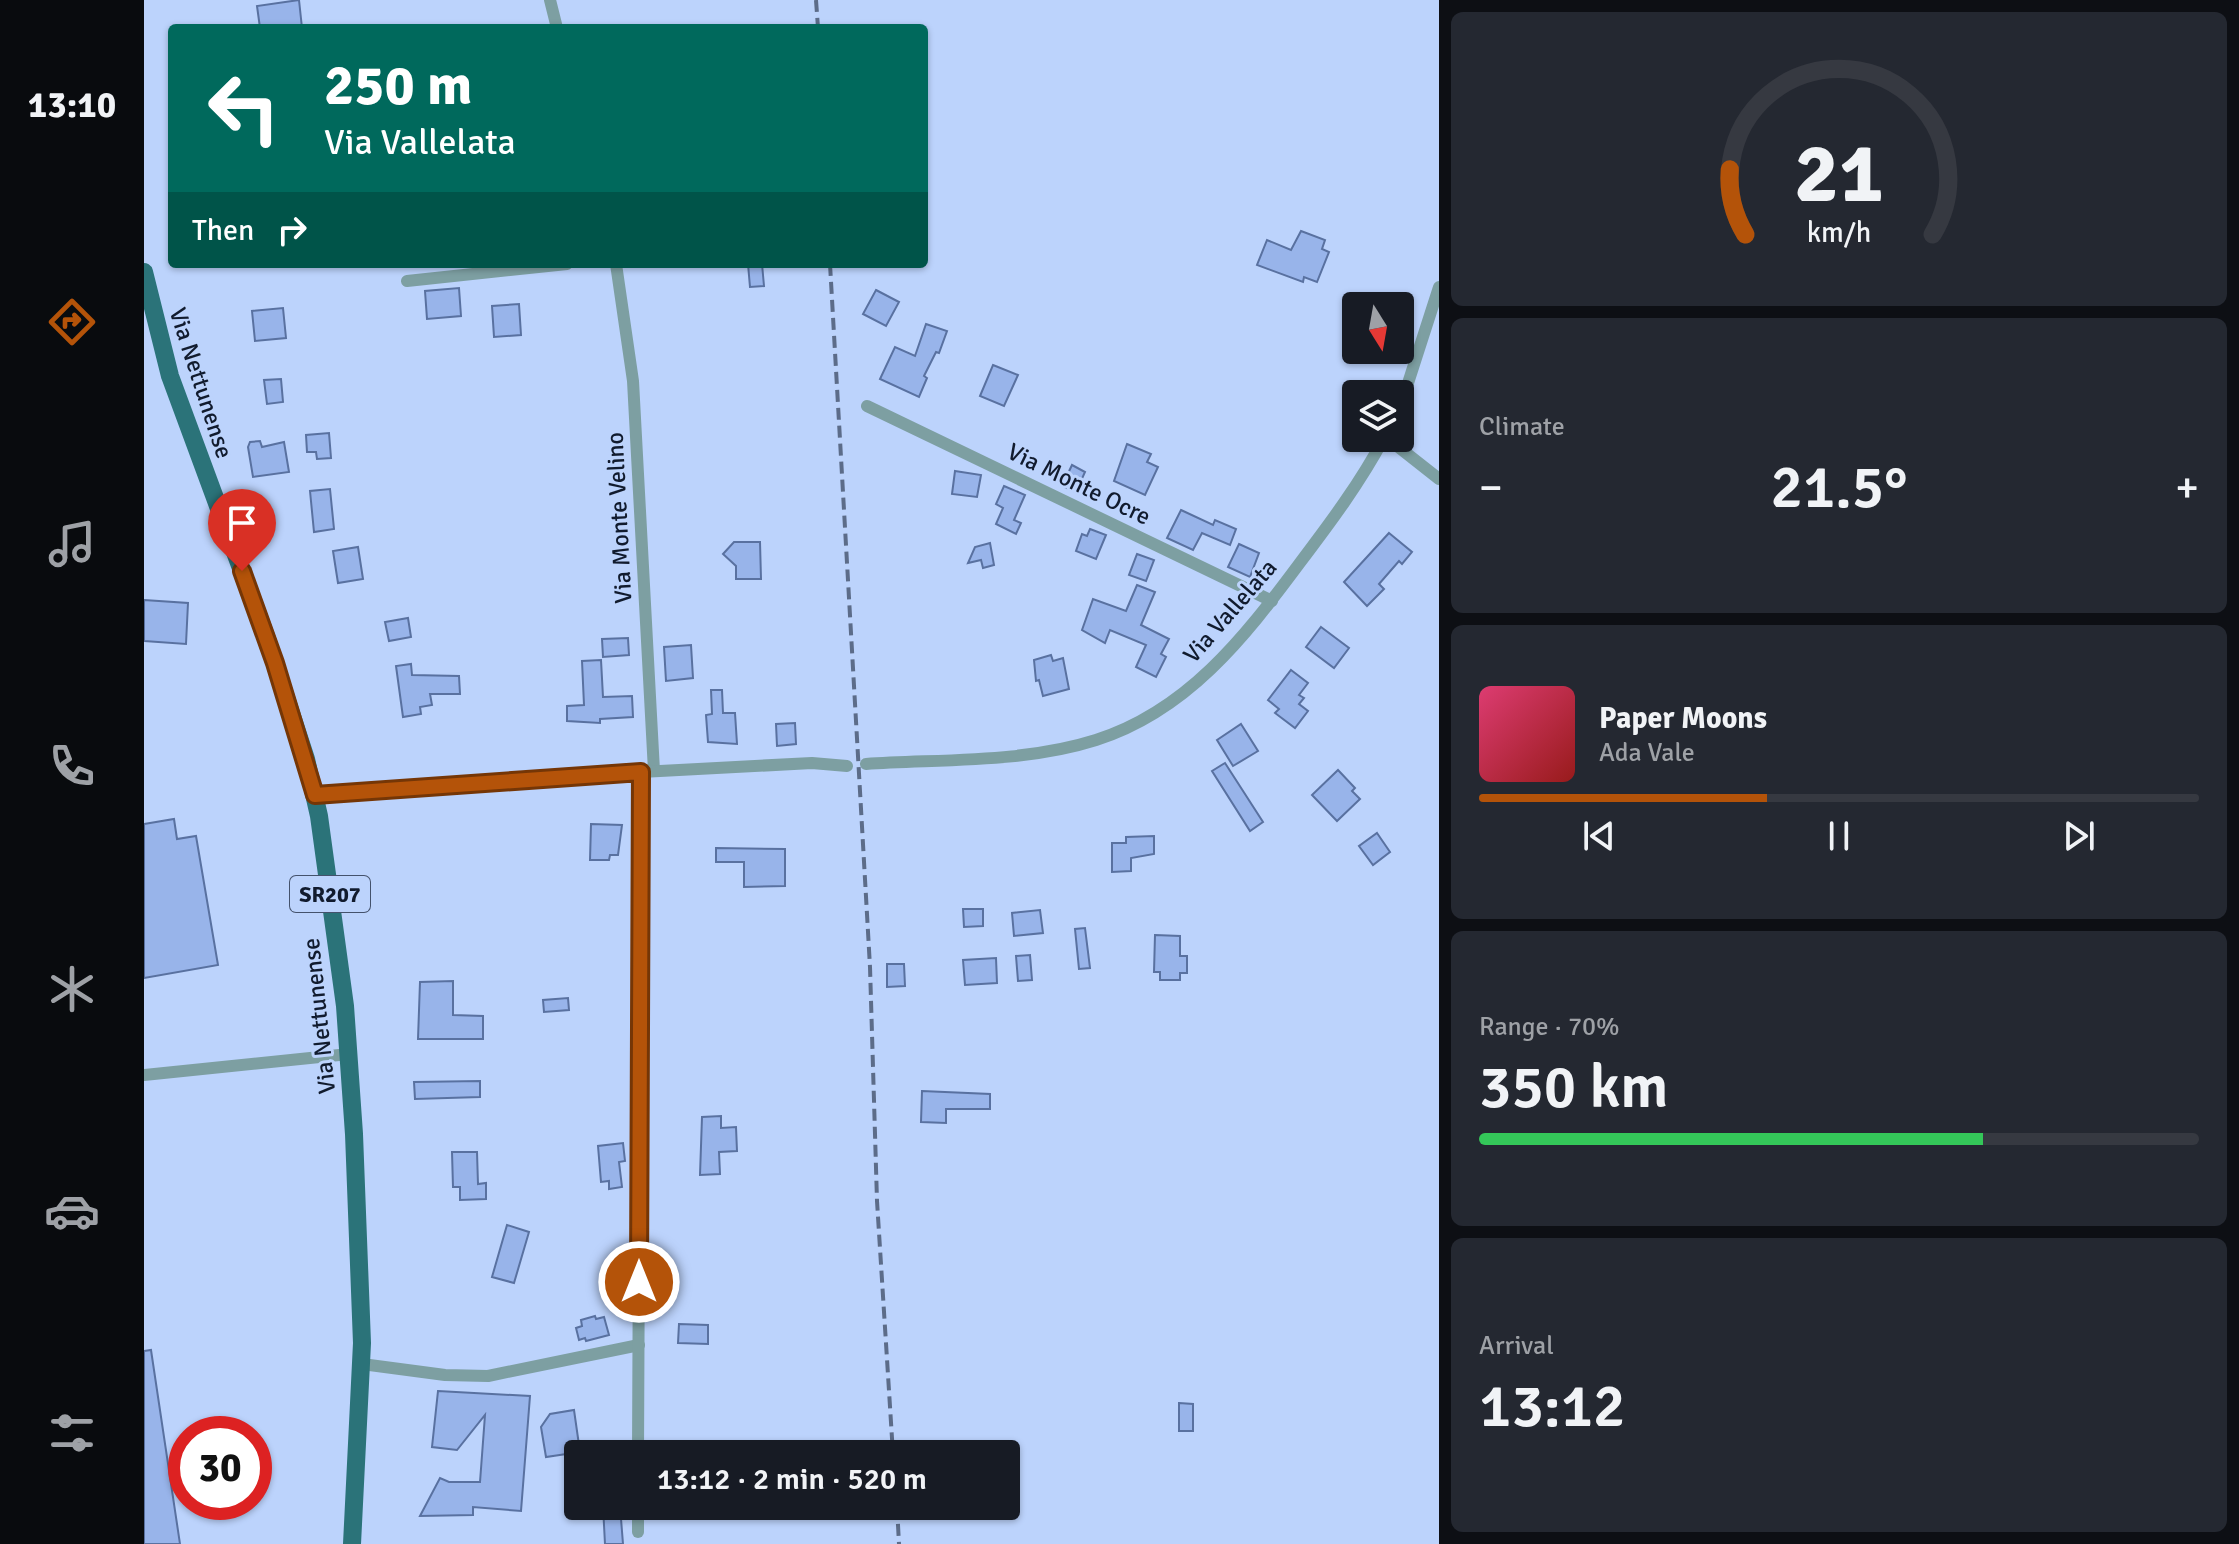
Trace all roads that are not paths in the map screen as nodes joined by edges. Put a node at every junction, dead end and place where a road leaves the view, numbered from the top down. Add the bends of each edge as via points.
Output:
1 (550, 0) edge
2 (556, 24) edge
3 (529, 268) edge
4 (617, 268) edge
5 (144, 272) edge
6 (407, 281) dead end
7 (1439, 287) edge
8 (1433, 334) edge
9 (1412, 380) edge
10 (867, 406) dead end
11 (1377, 452) edge
12 (1404, 452) edge
13 (1439, 479) edge
14 (1272, 601) junction
15 (866, 764) dead end
16 (847, 766) dead end
17 (648, 772) junction
18 (315, 795) junction
19 (349, 1054) junction
20 (144, 1075) edge
21 (639, 1345) junction
22 (362, 1364) junction
23 (638, 1440) edge
24 (638, 1520) edge
25 (638, 1532) dead end
26 (352, 1544) edge

1 - 2 street
3 - 6 street
4 - 17 street, Via Monte Velino via 634,390
5 - 18 main road, Via Nettunense / SR207 via 170,376 266,636
7 - 8 street
8 - 9 street
10 - 14 street, Via Monte Ocre
11 - 14 street, Via Vallelata
12 - 13 street
14 - 15 street, Via Vallelata via 1190,689 1117,733 1031,753
16 - 17 street via 812,763
17 - 18 street
17 - 21 street, Via Monte Velino
18 - 19 main road, Via Nettunense / SR207
19 - 20 street
19 - 22 main road, Via Nettunense / SR207
21 - 22 street via 488,1376
21 - 23 street, Via Monte Velino
22 - 26 main road, Via Nettunense / SR207
24 - 25 street

